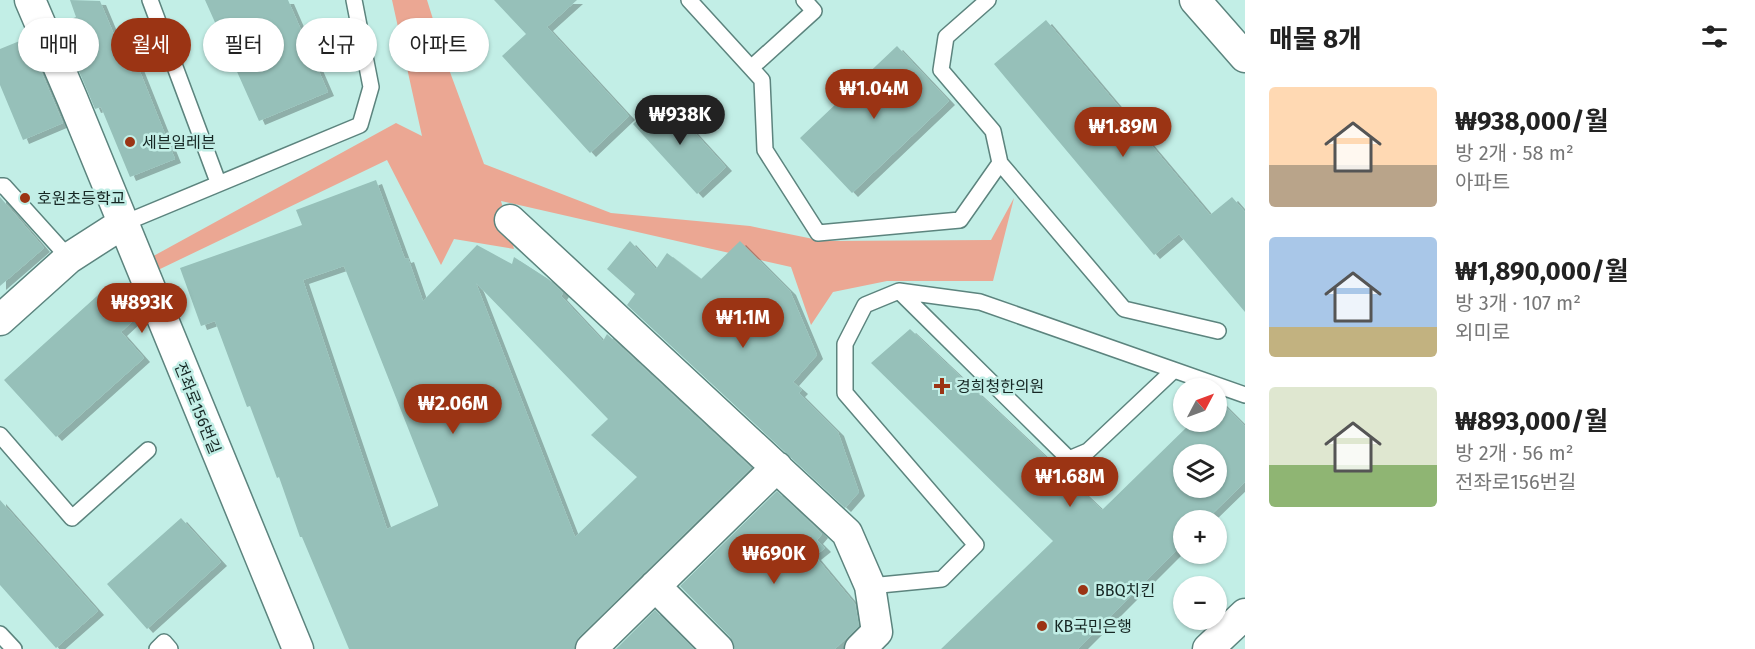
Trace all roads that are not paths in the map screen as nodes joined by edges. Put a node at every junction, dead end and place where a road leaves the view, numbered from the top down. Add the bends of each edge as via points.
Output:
1 (30, 0) edge
2 (150, 0) edge
3 (354, 0) edge
4 (688, 0) edge
5 (804, 0) edge
6 (987, 0) edge
7 (1194, 0) edge
8 (1245, 57) edge
9 (751, 68) junction
10 (1000, 163) junction
11 (218, 183) junction
12 (0, 186) edge
13 (510, 220) dead end
14 (122, 224) junction
15 (69, 258) junction
16 (899, 291) junction
17 (0, 320) edge
18 (1218, 331) dead end
19 (1173, 370) junction
20 (1245, 395) edge
21 (0, 435) edge
22 (148, 450) dead end
23 (777, 468) junction
24 (655, 586) junction
25 (870, 586) junction
26 (1245, 614) edge
27 (0, 634) edge
28 (14, 649) edge
29 (156, 649) edge
30 (170, 649) edge
31 (298, 649) edge
32 (591, 649) edge
33 (718, 649) edge
34 (860, 649) edge
35 (1208, 649) edge

1 - 14 street, 전좌로156번길
2 - 11 lane
3 - 11 lane via 371,87 360,125
4 - 9 lane
5 - 9 lane via 814,11
6 - 10 lane via 946,37 941,70 993,131
7 - 8 street
9 - 10 lane via 762,80 765,150 818,233 960,220
10 - 18 lane via 1124,309
11 - 14 lane
12 - 15 lane
13 - 23 street
14 - 15 street
14 - 31 street, 전좌로156번길
15 - 17 street
16 - 19 lane via 980,302
16 - 19 lane via 1069,459 1088,451
16 - 25 lane via 865,305 845,344 844,393 976,545 942,579
19 - 20 lane
21 - 22 lane via 72,518
23 - 24 street
23 - 25 street via 847,533
24 - 32 street
24 - 33 street
25 - 34 street via 878,632
26 - 35 street
27 - 28 lane
29 - 30 lane via 164,642

